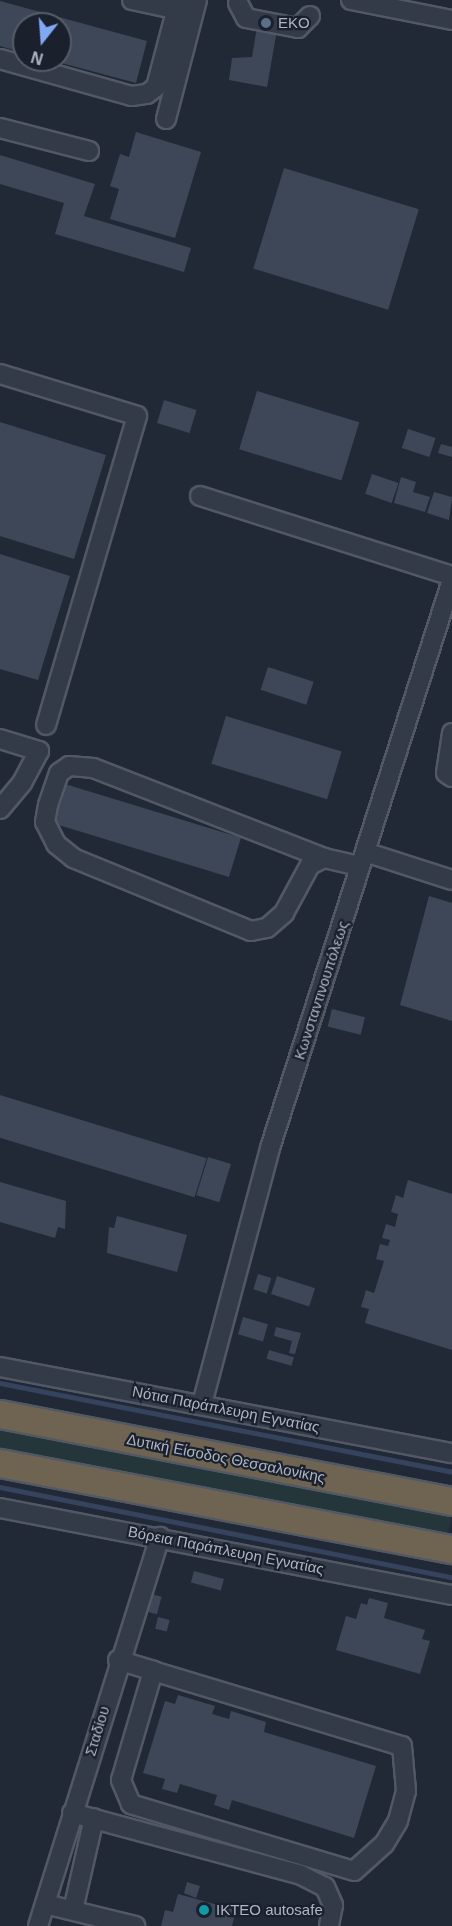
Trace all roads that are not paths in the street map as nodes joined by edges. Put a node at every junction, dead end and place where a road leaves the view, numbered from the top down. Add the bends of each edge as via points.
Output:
1 (132, 0) edge
2 (197, 0) edge
3 (351, 0) edge
4 (238, 3) dead end
5 (176, 4) edge
6 (310, 16) dead end
7 (452, 20) edge
8 (0, 59) edge
9 (166, 119) dead end
10 (0, 128) edge
11 (89, 152) dead end
12 (0, 374) edge
13 (200, 496) dead end
14 (452, 578) edge
15 (46, 725) dead end
16 (452, 733) edge
17 (0, 739) edge
18 (452, 777) edge
19 (0, 808) edge
20 (324, 858) junction
21 (362, 859) junction
22 (452, 880) edge
23 (0, 1367) edge
24 (202, 1404) junction
25 (0, 1414) edge
26 (452, 1453) edge
27 (0, 1463) edge
28 (452, 1501) edge
29 (0, 1508) edge
30 (160, 1537) junction
31 (452, 1549) edge
32 (452, 1594) edge
33 (118, 1660) junction
34 (153, 1671) junction
35 (72, 1813) junction
36 (94, 1818) junction
37 (45, 1904) junction
38 (73, 1910) junction
39 (39, 1926) edge
40 (135, 1926) edge
41 (328, 1926) edge

1 - 5 street
2 - 9 street
3 - 7 street
4 - 6 street via 246,18 298,28
5 - 8 street via 156,87 147,94 132,96
10 - 11 street
12 - 15 street via 137,416
13 - 14 street
14 - 21 street, Κωνσταντινουπόλεως
16 - 18 street via 446,773
17 - 19 street via 39,751 22,783
20 - 20 street via 310,865 284,913 267,928 251,931 73,858 56,844 45,822 59,772 69,766 93,768
20 - 21 street
21 - 22 street
21 - 24 street, Κωνσταντινουπόλεως via 270,1148
23 - 24 street, Νότια Παράπλευρη Εγνατίας
24 - 26 street, Νότια Παράπλευρη Εγνατίας
25 - 28 highway, Δυτική Είσοδος Θεσσαλονίκης
27 - 31 highway
29 - 30 street, Βόρεια Παράπλευρη Εγνατίας
30 - 32 street, Βόρεια Παράπλευρη Εγνατίας
30 - 33 street, Σταδίου
33 - 34 street
33 - 35 street, Σταδίου
34 - 34 street via 402,1746 406,1791 398,1821 384,1844 354,1871 131,1804 121,1780
35 - 36 street
35 - 37 street, Σταδίου
36 - 38 street
36 - 41 street via 301,1875 325,1887 333,1905
37 - 38 street
37 - 39 street, Σταδίου
38 - 40 street

